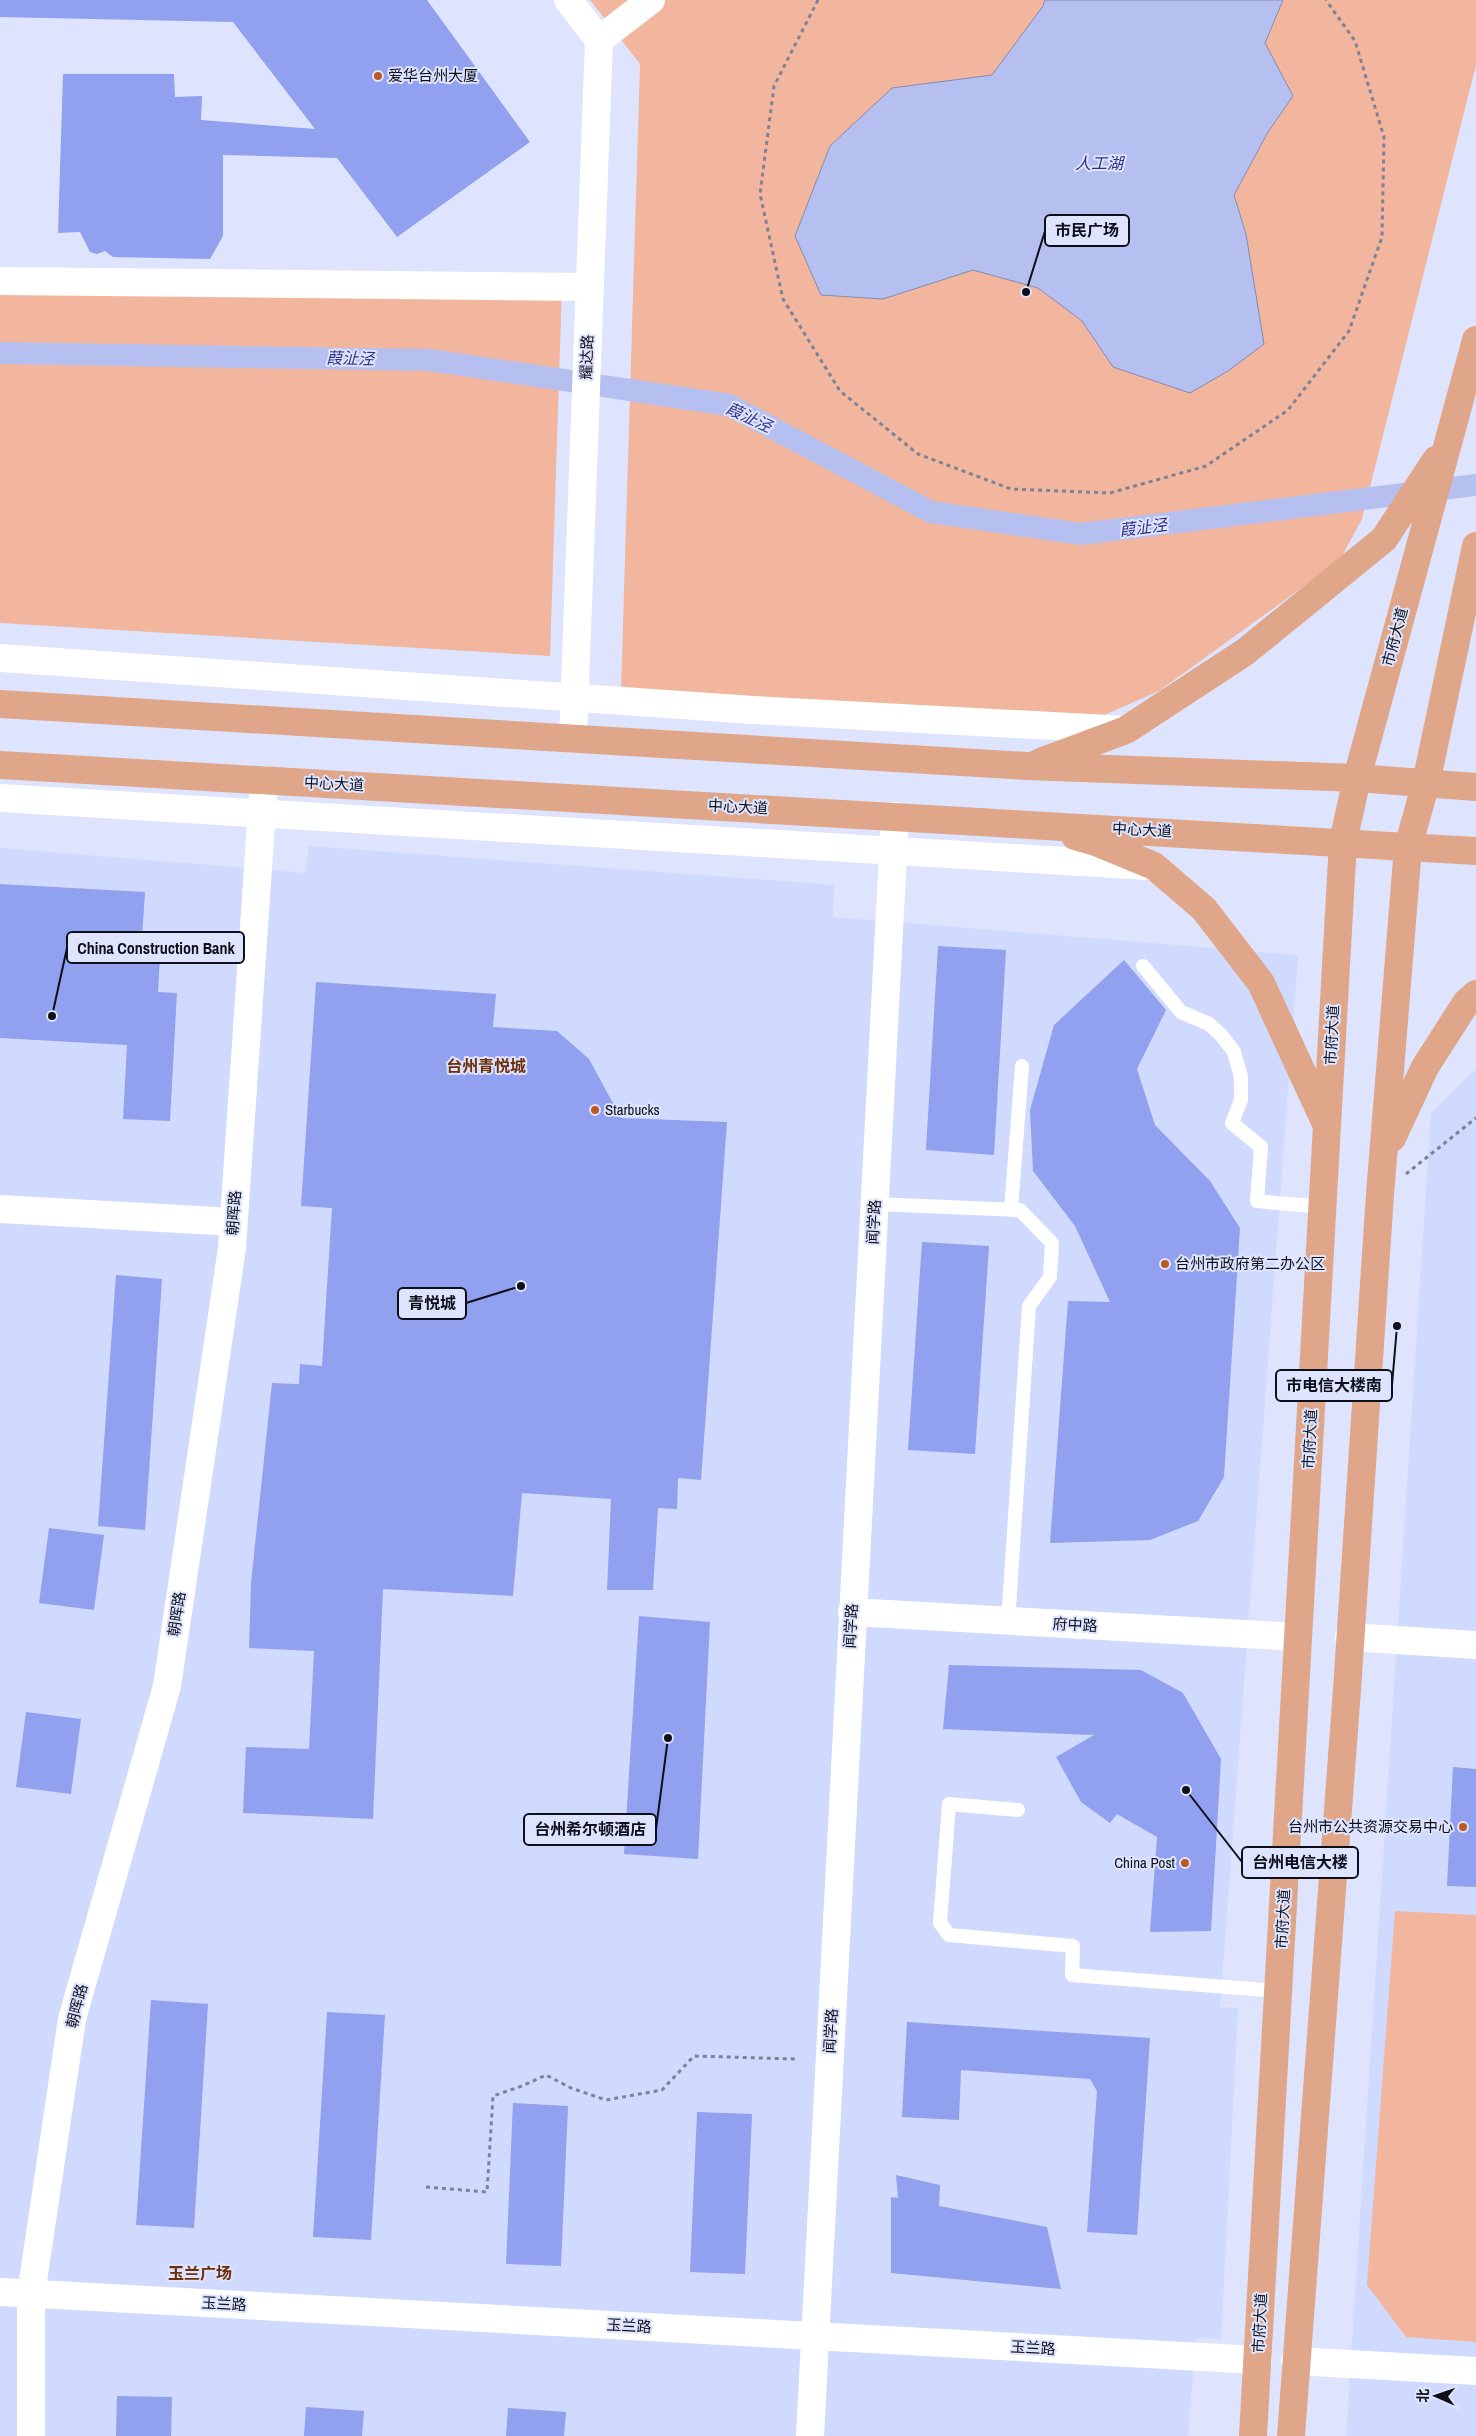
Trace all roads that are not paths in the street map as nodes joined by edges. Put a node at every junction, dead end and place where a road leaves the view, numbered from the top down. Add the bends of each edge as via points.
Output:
1 (568, 0) edge
2 (651, 0) edge
3 (598, 40) junction
4 (0, 281) edge
5 (590, 286) junction
6 (1476, 340) edge
7 (1449, 441) junction
8 (1476, 546) edge
9 (0, 658) edge
10 (574, 697) junction
11 (0, 704) edge
12 (1126, 730) junction
13 (573, 739) junction
14 (0, 765) edge
15 (1027, 766) junction
16 (1357, 778) junction
17 (264, 780) junction
18 (1426, 783) junction
19 (1476, 787) edge
20 (0, 798) edge
21 (263, 813) junction
22 (895, 816) junction
23 (1030, 824) junction
24 (1343, 842) junction
25 (1408, 847) junction
26 (893, 851) junction
27 (1476, 851) edge
28 (1154, 866) junction
29 (1143, 966) dead end
30 (1476, 994) edge
31 (1022, 1066) dead end
32 (1327, 1127) junction
33 (1385, 1153) junction
34 (875, 1204) junction
35 (1323, 1207) junction
36 (0, 1208) edge
37 (1011, 1210) junction
38 (234, 1222) junction
39 (852, 1612) junction
40 (1008, 1622) junction
41 (1298, 1637) junction
42 (1349, 1637) junction
43 (1476, 1645) edge
44 (1018, 1810) dead end
45 (1278, 1991) junction
46 (0, 2292) edge
47 (31, 2294) junction
48 (816, 2336) junction
49 (1258, 2360) junction
50 (1295, 2361) junction
51 (1476, 2371) edge
52 (31, 2436) edge
53 (810, 2436) edge
54 (1253, 2436) edge
55 (1291, 2436) edge

1 - 3 street
2 - 3 street
3 - 5 street, 耀达路
4 - 5 street
5 - 10 street, 耀达路
6 - 7 main road, 市府大道
7 - 12 main road via 1384,538 1245,652
7 - 16 main road, 市府大道
8 - 18 main road
9 - 10 street
10 - 12 street
10 - 13 street, 耀达路
11 - 13 main road
12 - 15 main road
13 - 15 main road
14 - 17 main road, 中心大道
15 - 16 main road
16 - 18 main road
16 - 24 main road, 市府大道
17 - 21 street, 朝晖路
17 - 22 main road, 中心大道
18 - 19 main road
18 - 25 main road
20 - 21 street
21 - 26 street
21 - 38 street, 朝晖路
22 - 23 main road, 中心大道
22 - 26 street, 闻学路
23 - 24 main road, 中心大道
23 - 28 main road via 1096,842
24 - 25 main road, 中心大道
24 - 32 main road, 市府大道
25 - 27 main road, 中心大道
25 - 33 main road
26 - 28 street
26 - 34 street, 闻学路
28 - 32 main road via 1204,910 1261,983
29 - 35 lane via 1181,1012 1209,1024 1234,1052 1241,1077 1241,1100 1232,1123 1261,1147 1257,1201
30 - 33 main road via 1466,1003 1425,1067
31 - 37 lane
32 - 35 main road, 市府大道
33 - 42 main road
34 - 37 lane
34 - 39 street, 闻学路
35 - 41 main road, 市府大道
36 - 38 street
37 - 40 lane via 1020,1210 1052,1243 1050,1277 1029,1306
38 - 47 street, 朝晖路 via 167,1686 72,2019
39 - 40 street, 府中路
39 - 48 street, 闻学路
40 - 41 street, 府中路
41 - 45 main road, 市府大道
42 - 43 street
42 - 50 main road
44 - 45 lane via 949,1804 940,1923 949,1935 1073,1946 1072,1975
45 - 49 main road, 市府大道
46 - 47 street, 玉兰路
47 - 48 street, 玉兰路
47 - 52 street, 朝晖路
48 - 49 street, 玉兰路
48 - 53 street, 闻学路
49 - 54 main road, 市府大道
50 - 51 street
50 - 55 main road

